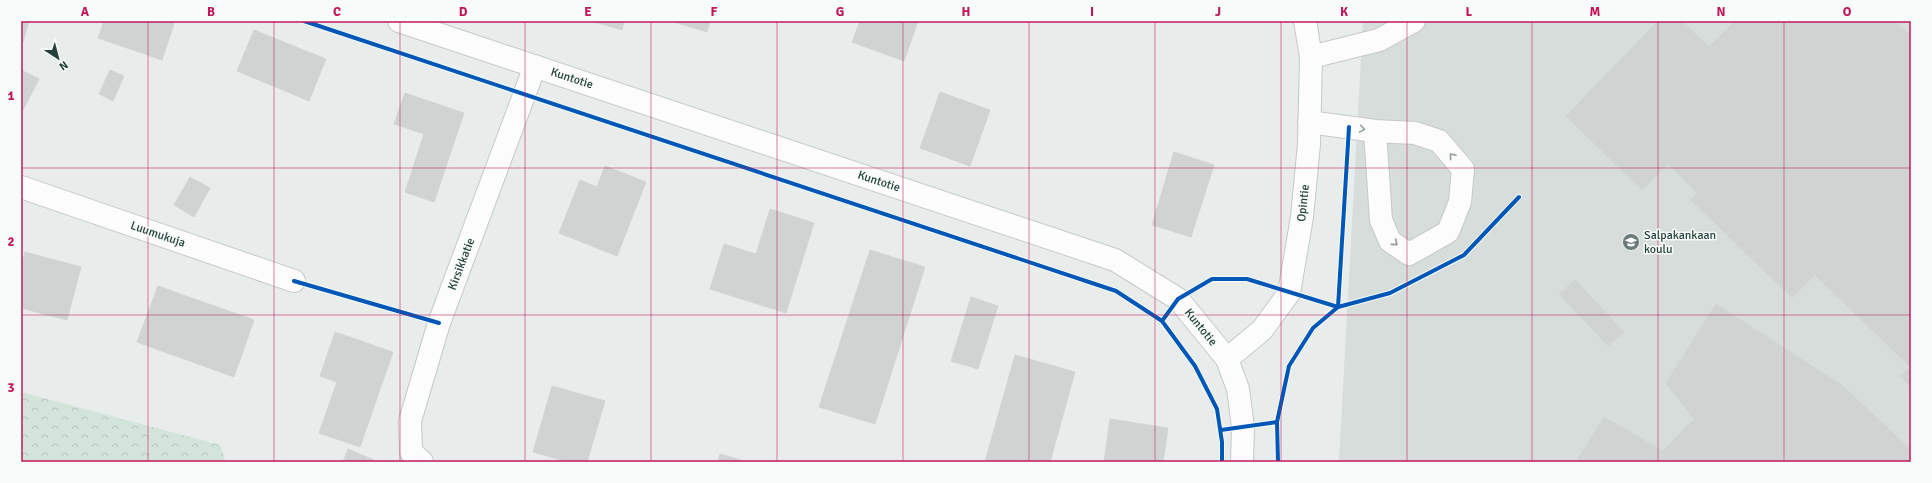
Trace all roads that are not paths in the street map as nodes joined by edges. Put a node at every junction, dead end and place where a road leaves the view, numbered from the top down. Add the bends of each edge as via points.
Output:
1 (399, 21) edge
2 (1305, 21) edge
3 (1414, 21) edge
4 (1311, 57) junction
5 (535, 66) junction
6 (1309, 122) junction
7 (1375, 131) junction
8 (21, 188) edge
9 (294, 281) dead end
10 (1227, 359) junction
11 (422, 462) edge
12 (1242, 462) edge

1 - 5 street, Kuntotie
2 - 4 street, Opintie
3 - 4 street via 1379,40
4 - 6 street, Opintie
5 - 10 street, Kuntotie via 1115,260 1178,299
5 - 11 street, Kirsikkatie via 439,323 410,421 411,452
6 -> 7 street
6 - 10 street, Opintie via 1302,217 1289,293 1262,330
7 -> 7 street via 1381,220 1390,241 1409,254 1448,232 1460,202 1462,169 1440,141 1415,132
8 - 9 street, Luumukuja
10 - 12 street, Kuntotie via 1238,389 1243,427

